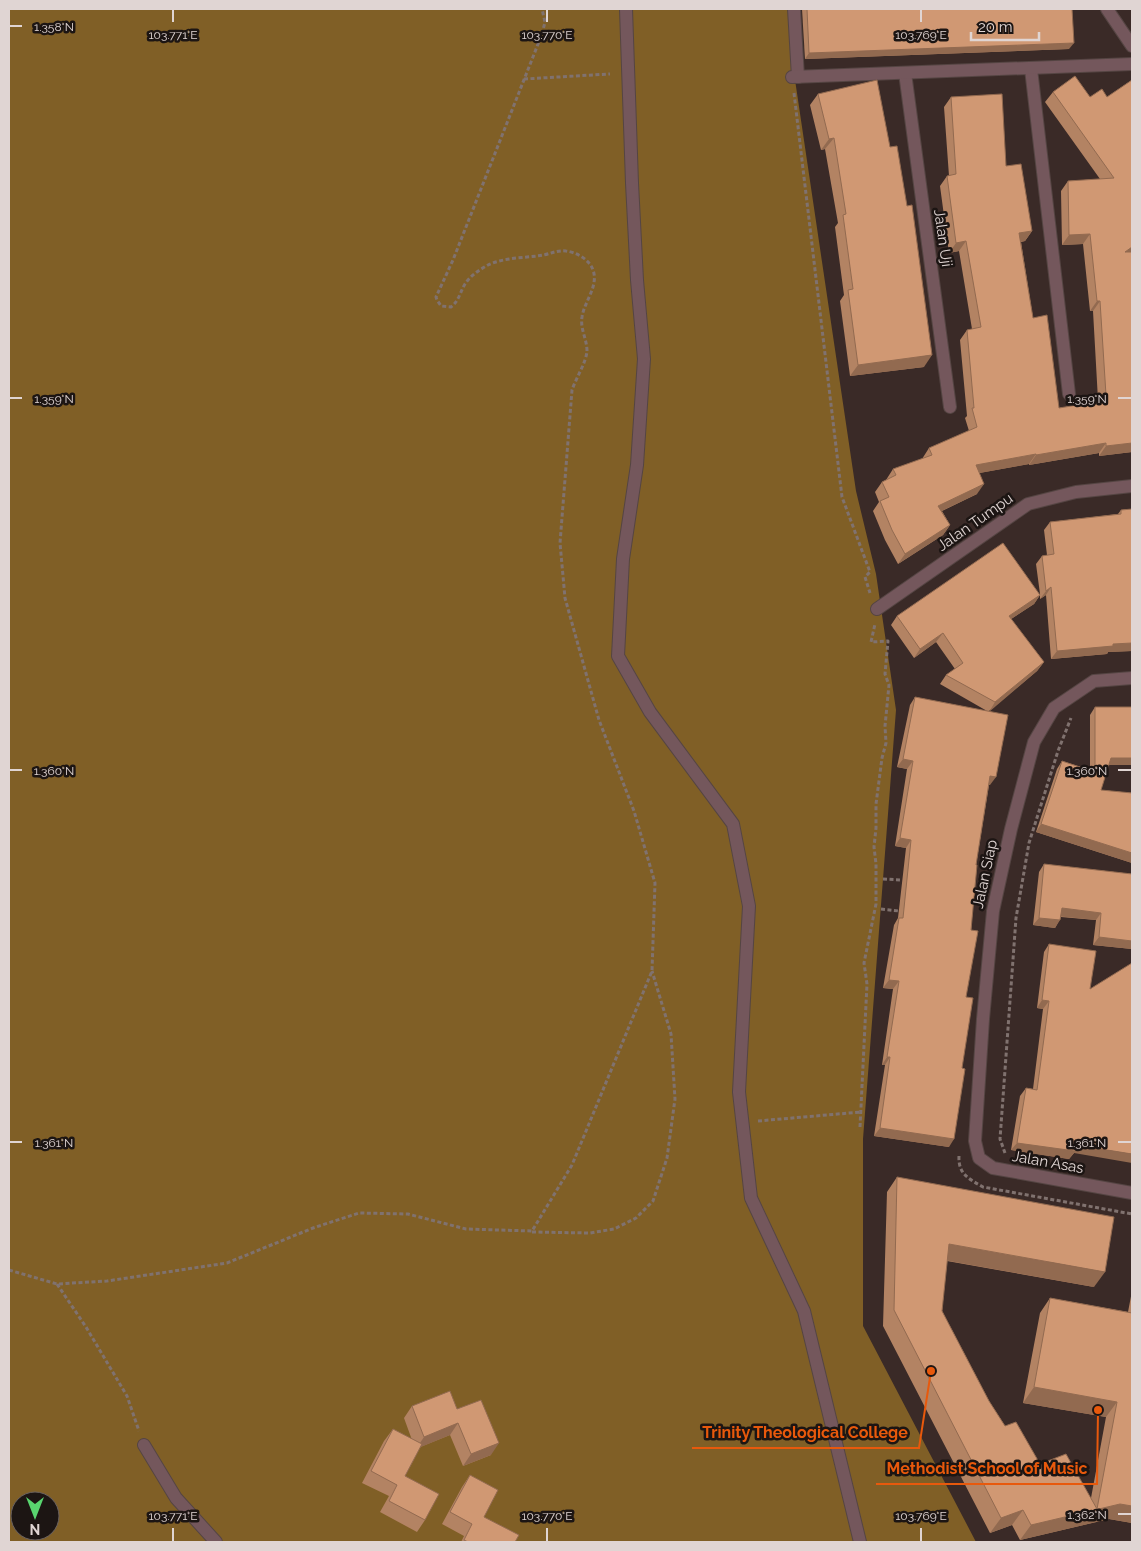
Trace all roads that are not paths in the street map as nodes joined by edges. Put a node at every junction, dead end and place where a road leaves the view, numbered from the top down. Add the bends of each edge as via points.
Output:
1 (626, 9) edge
2 (794, 9) edge
3 (1107, 9) edge
4 (1132, 46) edge
5 (1132, 64) edge
6 (1030, 68) junction
7 (905, 73) junction
8 (1069, 394) dead end
9 (950, 407) dead end
10 (1132, 486) edge
11 (877, 609) road end
12 (1132, 678) edge
13 (975, 1141) joint
14 (1132, 1193) edge
15 (144, 1445) road end
16 (216, 1542) edge
17 (860, 1542) edge

1 - 17 street via 636,260 644,359 637,465 623,559 618,656 650,712 733,824 749,906 738,1092 751,1198 804,1311
2 - 7 street via 795,77
3 - 4 street
5 - 6 street
6 - 7 street
6 - 8 street
7 - 9 street, Jalan Uji
10 - 11 street, Jalan Tumpu via 1076,492 1028,504
12 - 13 street, Jalan Siap via 1094,681 1054,708 1034,742 993,911
13 - 14 street, Jalan Asas via 979,1158 993,1168
15 - 16 street via 176,1498

